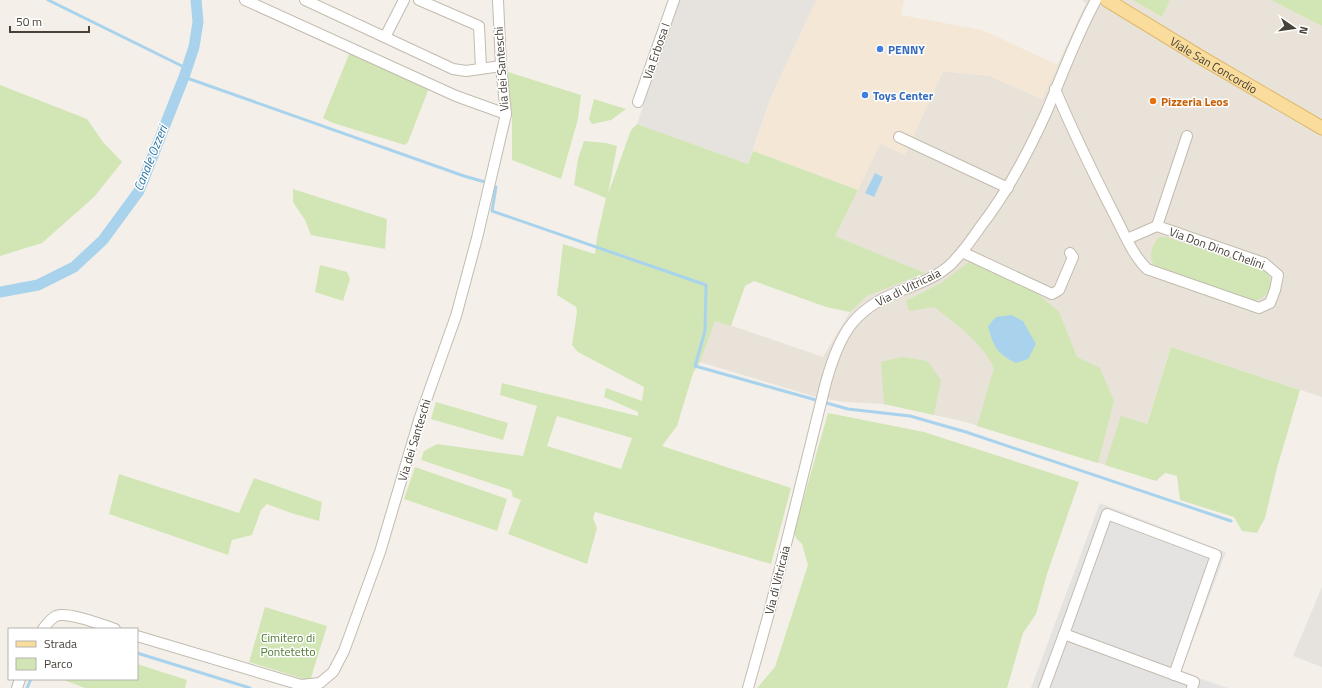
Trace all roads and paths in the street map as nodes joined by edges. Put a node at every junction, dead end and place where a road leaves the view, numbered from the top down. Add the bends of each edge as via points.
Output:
1 (245, 0) edge
2 (305, 0) edge
3 (404, 0) edge
4 (419, 0) edge
5 (498, 0) edge
6 (674, 0) edge
7 (1096, 0) edge
8 (1107, 0) edge
9 (317, 3) edge
10 (385, 37) junction
11 (501, 66) junction
12 (481, 68) junction
13 (1055, 89) junction
14 (638, 102) dead end
15 (506, 114) junction
16 (1322, 128) edge
17 (1187, 136) dead end
18 (898, 140) dead end
19 (1006, 191) junction
20 (1157, 226) junction
21 (1127, 239) junction
22 (962, 252) junction
23 (1070, 253) dead end
24 (44, 628) edge
25 (112, 628) edge
26 (1064, 634) junction
27 (138, 636) edge
28 (1174, 675) junction
29 (748, 688) edge
30 (1044, 688) edge
31 (1192, 688) edge

1 - 15 street via 456,96
2 - 9 street
3 - 10 street
4 - 12 street via 479,26
5 - 11 street, Via dei Santeschi
6 - 14 street, Via Erbosa I
7 - 13 street, Via di Vitricaia
8 - 16 main road, Viale San Concordio
9 - 10 street
10 - 12 street via 453,69
11 - 12 street
11 - 15 street, Via dei Santeschi
13 - 19 street, Via di Vitricaia via 1028,151
13 - 21 street, Via Don Dino Chelini via 1076,138
15 - 27 street, Via dei Santeschi via 456,316 420,417 380,552 344,651 333,672 320,683 301,685
17 - 20 street
18 - 19 street
19 - 22 street, Via di Vitricaia
20 - 21 street, Via Don Dino Chelini
20 - 21 street, Via Don Dino Chelini via 1270,267 1278,275 1276,290 1270,303 1259,308 1147,269 1138,261
22 - 23 street via 1052,294 1058,290 1073,257
22 - 29 street, Via di Vitricaia via 949,266 932,278 896,292 871,306 854,320 833,358
24 - 25 street via 48,621 58,615 73,616
26 - 28 street
26 - 28 street via 1107,514 1216,555
26 - 30 street
28 - 31 street via 1194,682

